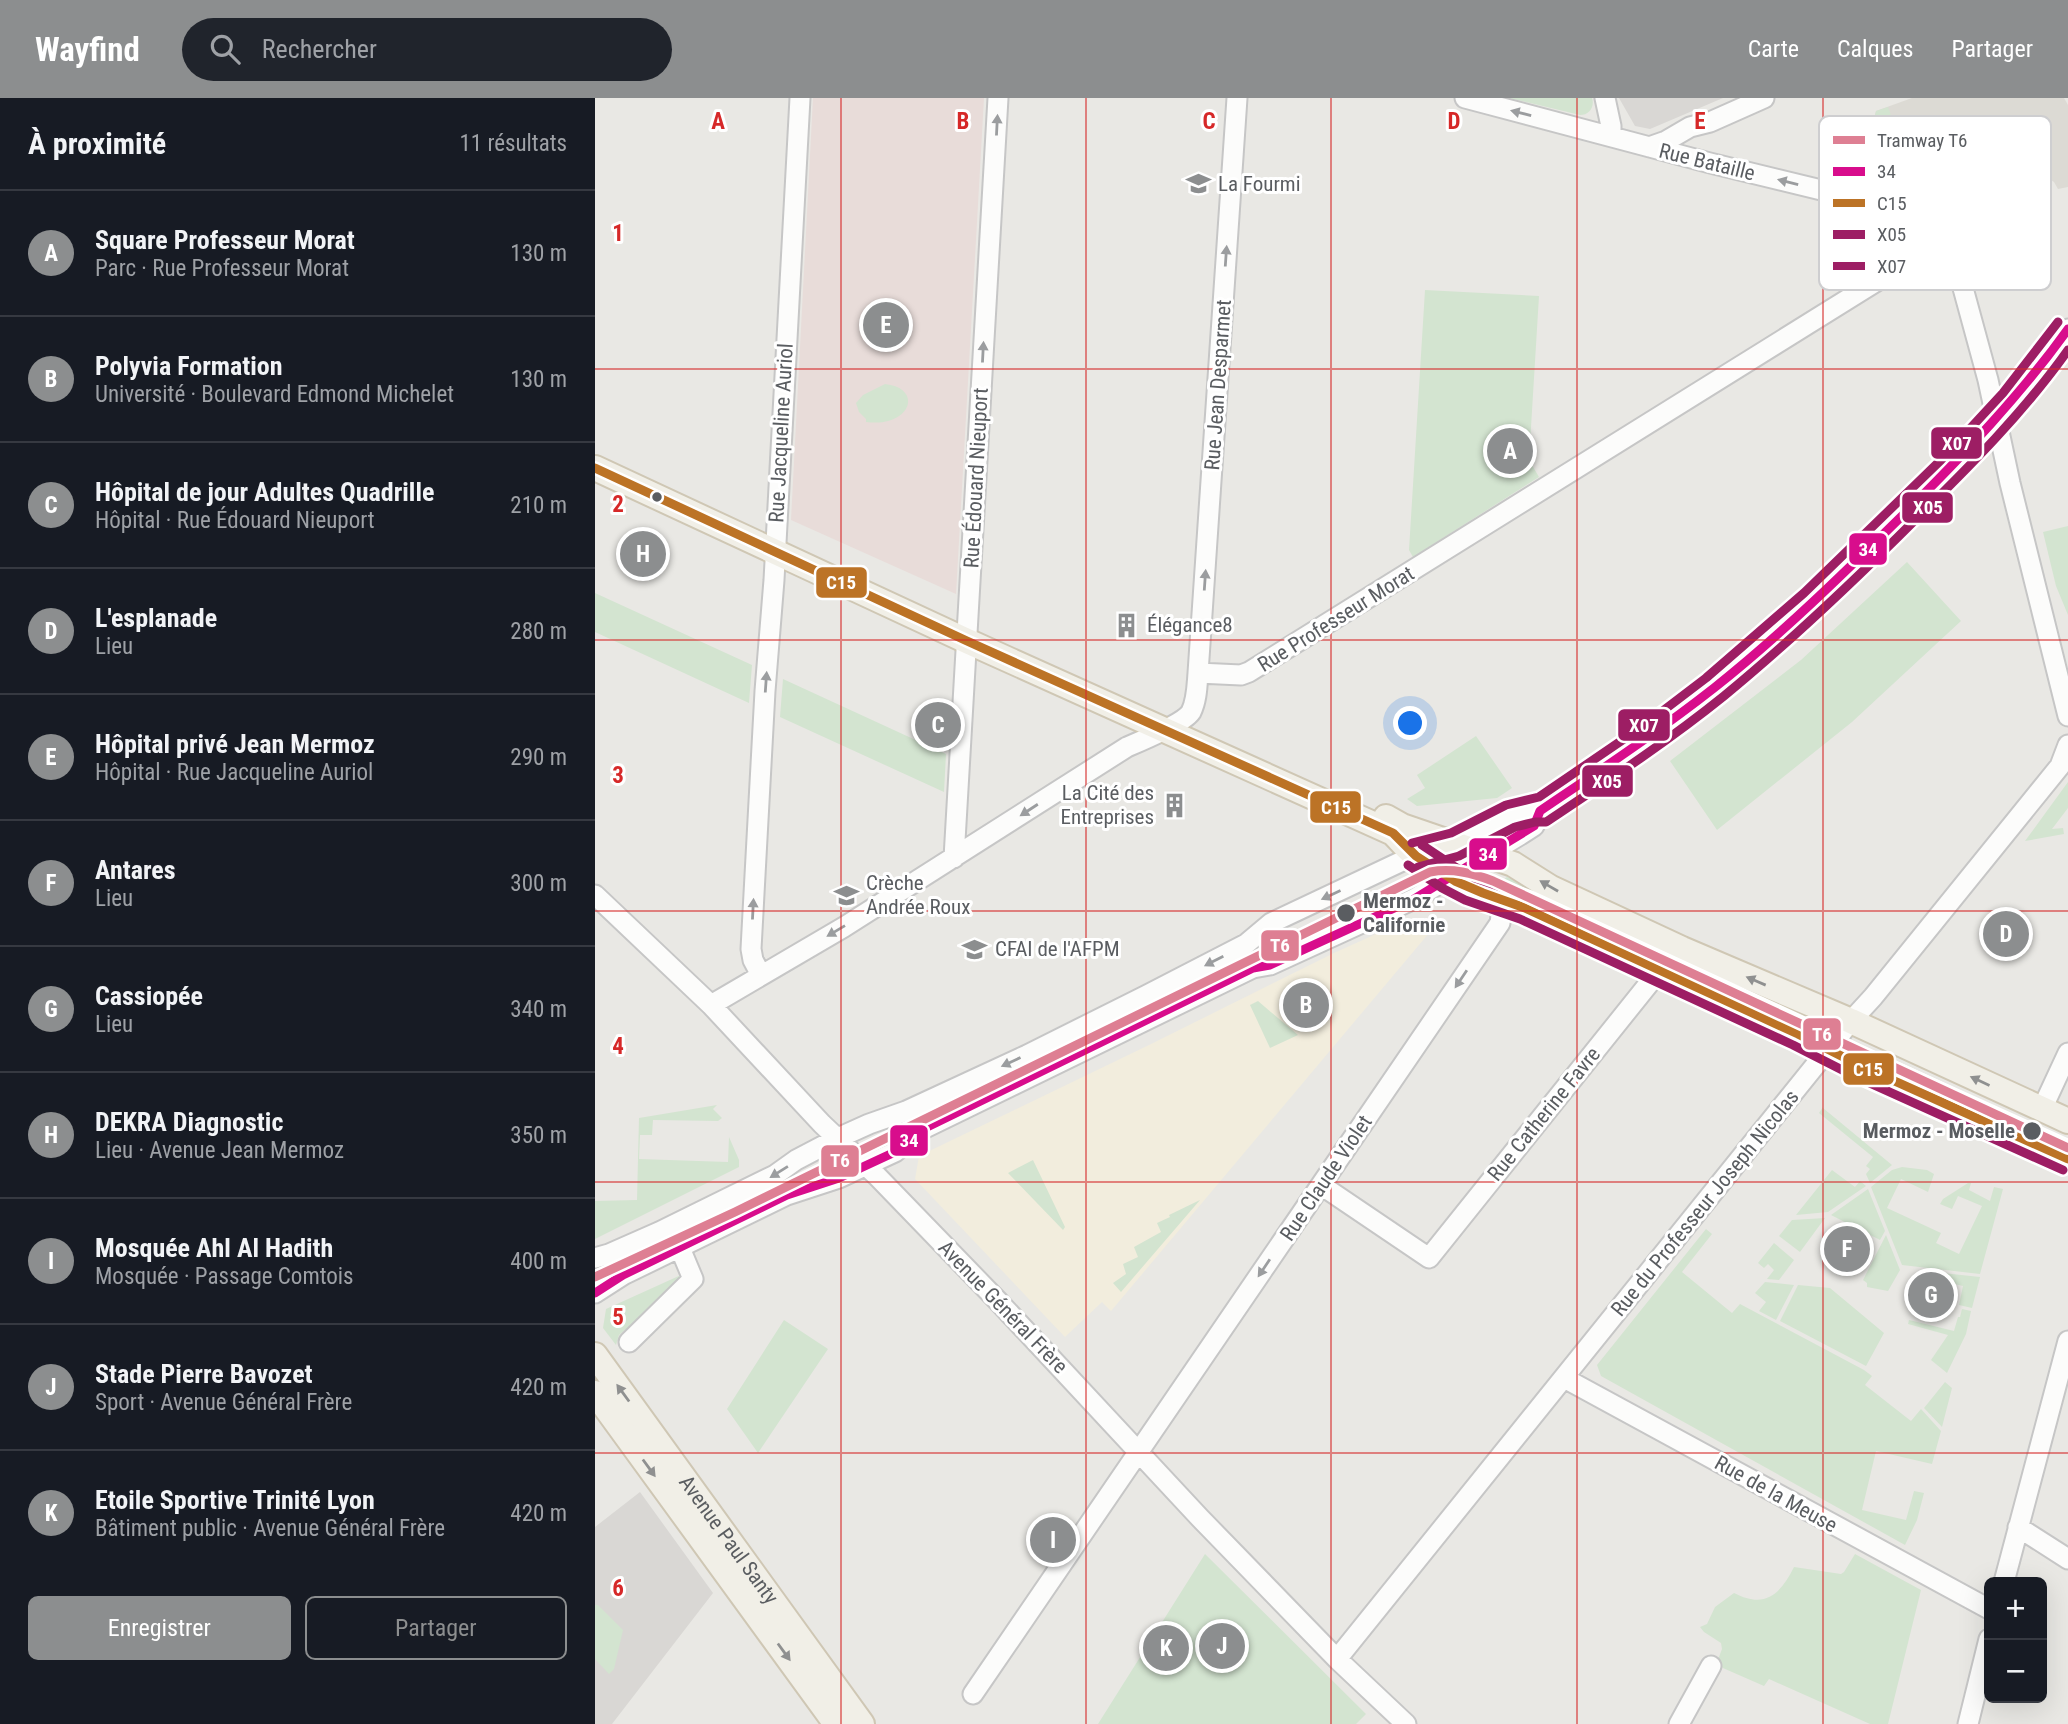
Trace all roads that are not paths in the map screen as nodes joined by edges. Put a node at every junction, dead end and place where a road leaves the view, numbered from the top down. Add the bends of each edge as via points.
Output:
1 (800, 98) edge
2 (998, 98) edge
3 (1237, 98) edge
4 (1465, 98) edge
5 (1605, 98) edge
6 (1764, 98) edge
7 (1710, 122) junction
8 (1611, 136) junction
9 (1649, 147) junction
10 (1700, 161) junction
11 (1819, 190) edge
12 (1863, 290) edge
13 (1964, 290) edge
14 (2068, 329) edge
15 (2061, 353) edge
16 (1996, 421) junction
17 (595, 457) edge
18 (595, 468) edge
19 (775, 546) junction
20 (967, 634) junction
21 (1198, 673) junction
22 (2067, 704) edge
23 (1171, 725) junction
24 (2068, 745) edge
25 (1540, 811) junction
26 (1455, 845) junction
27 (1488, 854) junction
28 (1415, 855) junction
29 (954, 858) junction
30 (1450, 878) junction
31 (595, 895) edge
32 (1503, 901) junction
33 (1657, 968) junction
34 (761, 975) junction
35 (711, 1005) junction
36 (1851, 1021) junction
37 (1829, 1049) junction
38 (2068, 1053) edge
39 (2042, 1109) junction
40 (2068, 1121) edge
41 (838, 1138) junction
42 (2068, 1159) edge
43 (865, 1165) junction
44 (1321, 1185) junction
45 (680, 1248) junction
46 (595, 1258) edge
47 (595, 1293) edge
48 (2068, 1341) edge
49 (629, 1342) dead end
50 (595, 1355) edge
51 (1564, 1378) junction
52 (595, 1393) edge
53 (639, 1435) junction
54 (1138, 1450) junction
55 (2018, 1527) junction
56 (2066, 1554) edge
57 (2005, 1577) edge
58 (1984, 1606) edge
59 (1989, 1640) edge
60 (1337, 1659) junction
61 (1711, 1666) dead end
62 (973, 1694) dead end
63 (836, 1724) edge
64 (862, 1724) edge
65 (1406, 1724) edge
66 (1679, 1724) edge
67 (1968, 1724) edge

1 - 19 street, Rue Jacqueline Auriol
20 -> 2 street, Rue Édouard Nieuport
21 -> 3 street, Rue Jean Desparmet
8 -> 4 street, Rue Bataille
5 - 8 street
6 - 7 street
7 - 9 street
7 - 10 street via 1699,135
8 - 9 street, Rue Bataille
9 - 10 street, Rue Bataille
11 -> 10 street, Rue Bataille
12 - 21 street, Rue Professeur Morat via 1249,672
13 - 16 street
14 - 15 street
15 - 16 street
16 - 22 street
16 - 25 street via 1843,575 1758,650 1630,751
17 - 19 main road
18 - 19 main road
19 - 20 main road
34 -> 19 street, Rue Jacqueline Auriol via 751,949
20 - 23 main road
20 - 29 street, Rue Édouard Nieuport
21 - 23 street via 1189,715
23 - 26 main road
23 - 28 main road via 1393,833
23 -> 29 street via 1127,747
24 - 36 street, Rue du Professeur Joseph Nicolas via 2060,766
25 - 26 street via 1510,816
25 - 27 street via 1534,826
26 - 27 main road
26 - 28 street
27 - 30 street
36 -> 27 main road via 1682,949
28 - 30 main road
28 -> 41 street via 1271,923 1246,944 1027,1055
29 -> 34 street
30 - 32 main road
30 - 43 street via 1414,900 1270,965 1253,968 933,1124 895,1152
31 - 35 street, Avenue Général Frère
32 - 33 main road
32 -> 44 street, Rue Claude Violet via 1500,923
33 - 37 main road
33 - 44 street, Rue Catherine Favre via 1429,1258
34 - 35 street
35 - 41 street, Avenue Général Frère
36 - 37 street, Rue du Professeur Joseph Nicolas
39 -> 36 main road
37 - 42 main road
37 - 51 street, Rue du Professeur Joseph Nicolas
38 - 39 street
39 - 40 main road
41 - 43 street, Avenue Général Frère
41 -> 46 street via 682,1221
43 - 45 street via 787,1195
43 - 54 street, Avenue Général Frère
44 -> 54 street, Rue Claude Violet
45 - 47 street
45 - 49 street via 693,1279
48 - 55 street
53 -> 50 main road, Avenue Paul Santy
51 - 58 street, Rue de la Meuse
51 - 60 street, Rue du Professeur Joseph Nicolas
52 - 53 main road, Avenue Paul Santy
53 -> 63 main road, Avenue Paul Santy
53 - 64 main road, Avenue Paul Santy
54 - 60 street, Avenue Général Frère
54 - 62 street, Rue Claude Violet
55 - 56 street
55 - 57 street
59 - 67 street
60 - 65 street, Avenue Général Frère
61 - 66 street

